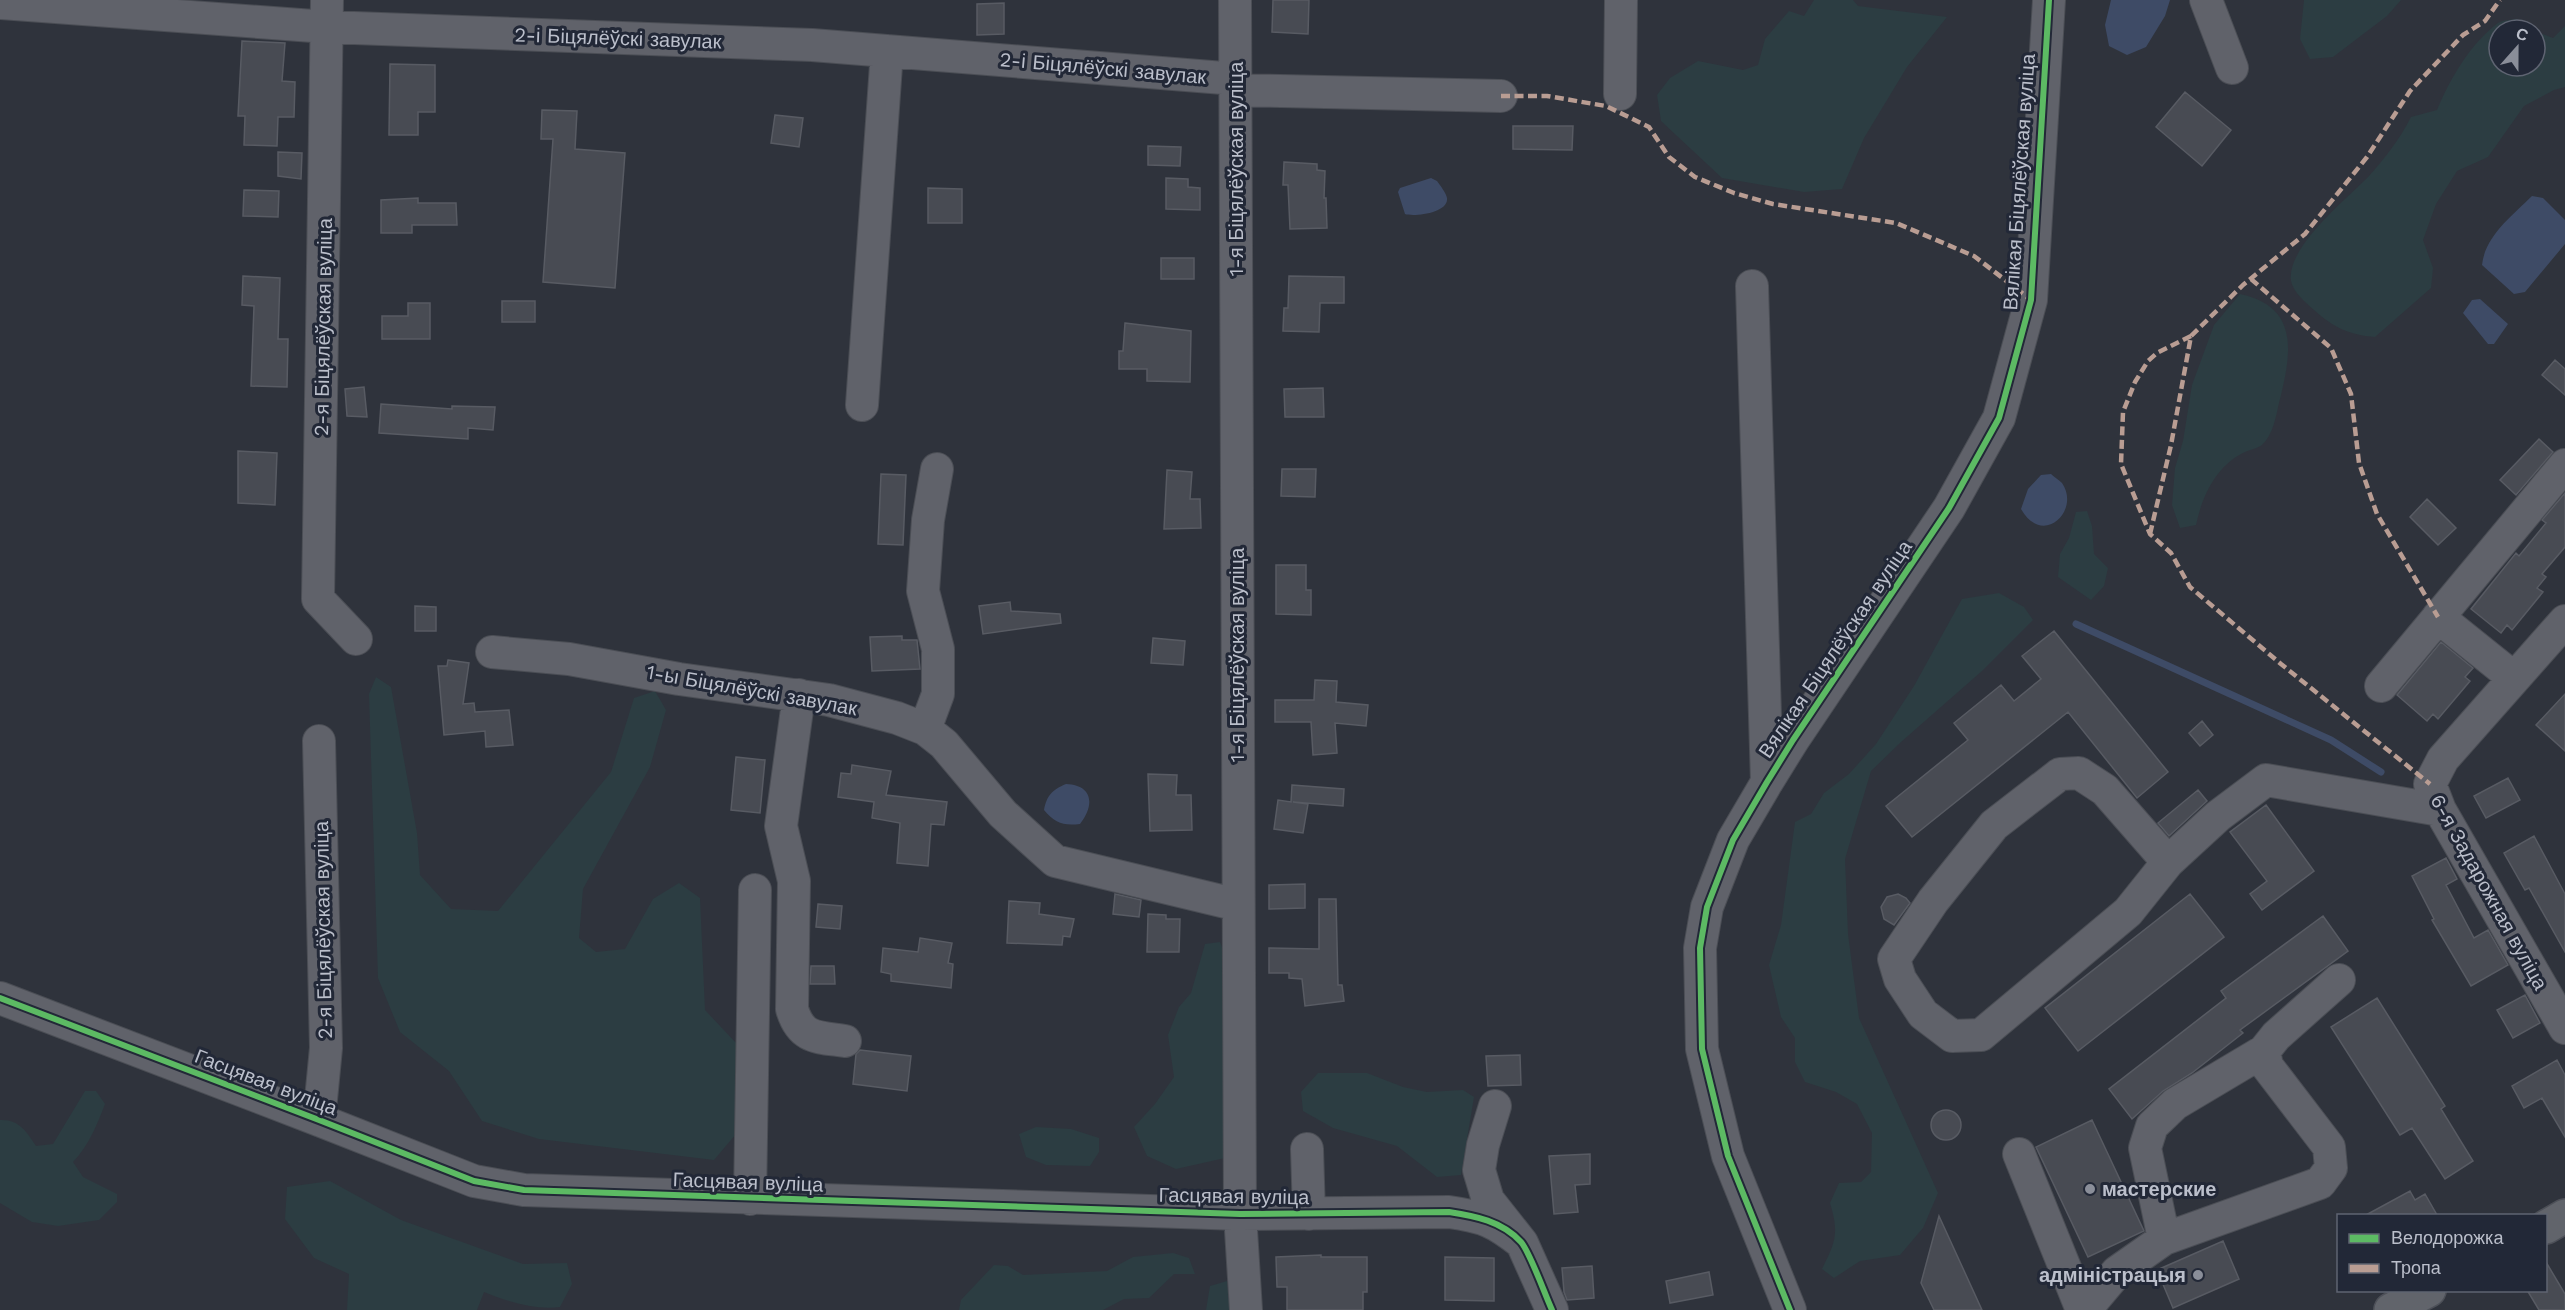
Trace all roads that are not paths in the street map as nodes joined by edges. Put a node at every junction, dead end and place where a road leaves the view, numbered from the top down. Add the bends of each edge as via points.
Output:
1 (1235, 0) edge
2 (1621, 0) edge
3 (2049, 0) edge
4 (2206, 0) edge
5 (0, 3) edge
6 (327, 14) edge
7 (887, 51) junction
8 (2232, 68) dead end
9 (1236, 85) junction
10 (1620, 94) dead end
11 (1501, 96) dead end
12 (1752, 286) dead end
13 (862, 405) dead end
14 (2565, 465) edge
15 (937, 470) dead end
16 (2438, 617) junction
17 (2565, 621) edge
18 (356, 639) dead end
19 (492, 652) dead end
20 (2514, 678) junction
21 (2380, 686) dead end
22 (799, 695) junction
23 (925, 729) junction
24 (319, 741) dead end
25 (1767, 782) junction
26 (2440, 810) junction
27 (2168, 862) junction
28 (754, 890) dead end
29 (1238, 905) junction
30 (2339, 980) dead end
31 (0, 998) edge
32 (2565, 1028) edge
33 (845, 1041) dead end
34 (2264, 1051) junction
35 (1495, 1106) dead end
36 (319, 1120) junction
37 (1307, 1149) dead end
38 (2019, 1154) dead end
39 (750, 1199) junction
40 (1240, 1214) junction
41 (1309, 1214) junction
42 (2565, 1216) edge
43 (2547, 1226) edge
44 (2164, 1239) junction
45 (1522, 1243) junction
46 (2425, 1292) edge
47 (1246, 1310) edge
48 (1552, 1310) edge
49 (1790, 1310) edge
50 (2084, 1310) edge
51 (2391, 1310) edge

1 - 9 street, 1-я Біцялёўская вуліца
2 - 10 street
3 - 25 street, Вялікая Біцялёўская вуліца via 2031,300 1999,418 1949,508
4 - 8 street
5 - 6 street, 2-і Біцялёўскі завулак
6 - 7 street, 2-і Біцялёўскі завулак
6 - 18 street, 2-я Біцялёўская вуліца via 318,599
7 - 9 street, 2-і Біцялёўскі завулак
7 - 13 street
9 - 11 street, 2-і Біцялёўскі завулак
9 - 29 street, 1-я Біцялёўская вуліца
12 - 25 street
14 - 16 street
15 - 23 street via 922,591 938,649 938,694
16 - 20 street
16 - 21 street
17 - 20 street, 6-я Задарожная вуліца
19 - 22 street, 1-ы Біцялёўскі завулак via 569,659
20 - 26 street, 6-я Задарожная вуліца via 2442,759 2430,784
22 - 23 street, 1-ы Біцялёўскі завулак via 897,718
22 - 33 street via 781,826 794,881 792,1009 797,1025 806,1033
23 - 29 street, 1-ы Біцялёўскі завулак via 944,744 1003,814 1055,861
24 - 36 street, 2-я Біцялёўская вуліца via 326,1048
25 - 49 street, Вялікая Біцялёўская вуліца via 1733,840 1707,907 1700,948 1702,1049 1728,1156
26 - 27 street via 2266,780 2218,816
26 - 32 street, 6-я Задарожная вуліца
27 - 27 street via 2128,912 1981,1035 1952,1036 1923,1014 1900,979 1894,959 1933,901 1994,825 2060,774 2079,773 2105,790
28 - 39 street
29 - 40 street, 1-я Біцялёўская вуліца
30 - 34 street
31 - 36 street, Гасцявая вуліца
34 - 44 street via 2175,1104 2152,1126 2145,1148
34 - 44 street via 2267,1066 2329,1148 2331,1168 2320,1183
35 - 45 street via 1479,1170 1488,1200
36 - 39 street, Гасцявая вуліца via 474,1181 524,1190
37 - 41 street
38 - 50 street
39 - 40 street, Гасцявая вуліца
40 - 41 street, Гасцявая вуліца
40 - 47 street, 1-я Біцялёўская вуліца
41 - 45 street, Гасцявая вуліца via 1449,1212 1479,1216 1496,1223
42 - 43 main road
44 - 50 street via 2117,1272
45 - 48 street
46 - 51 main road

